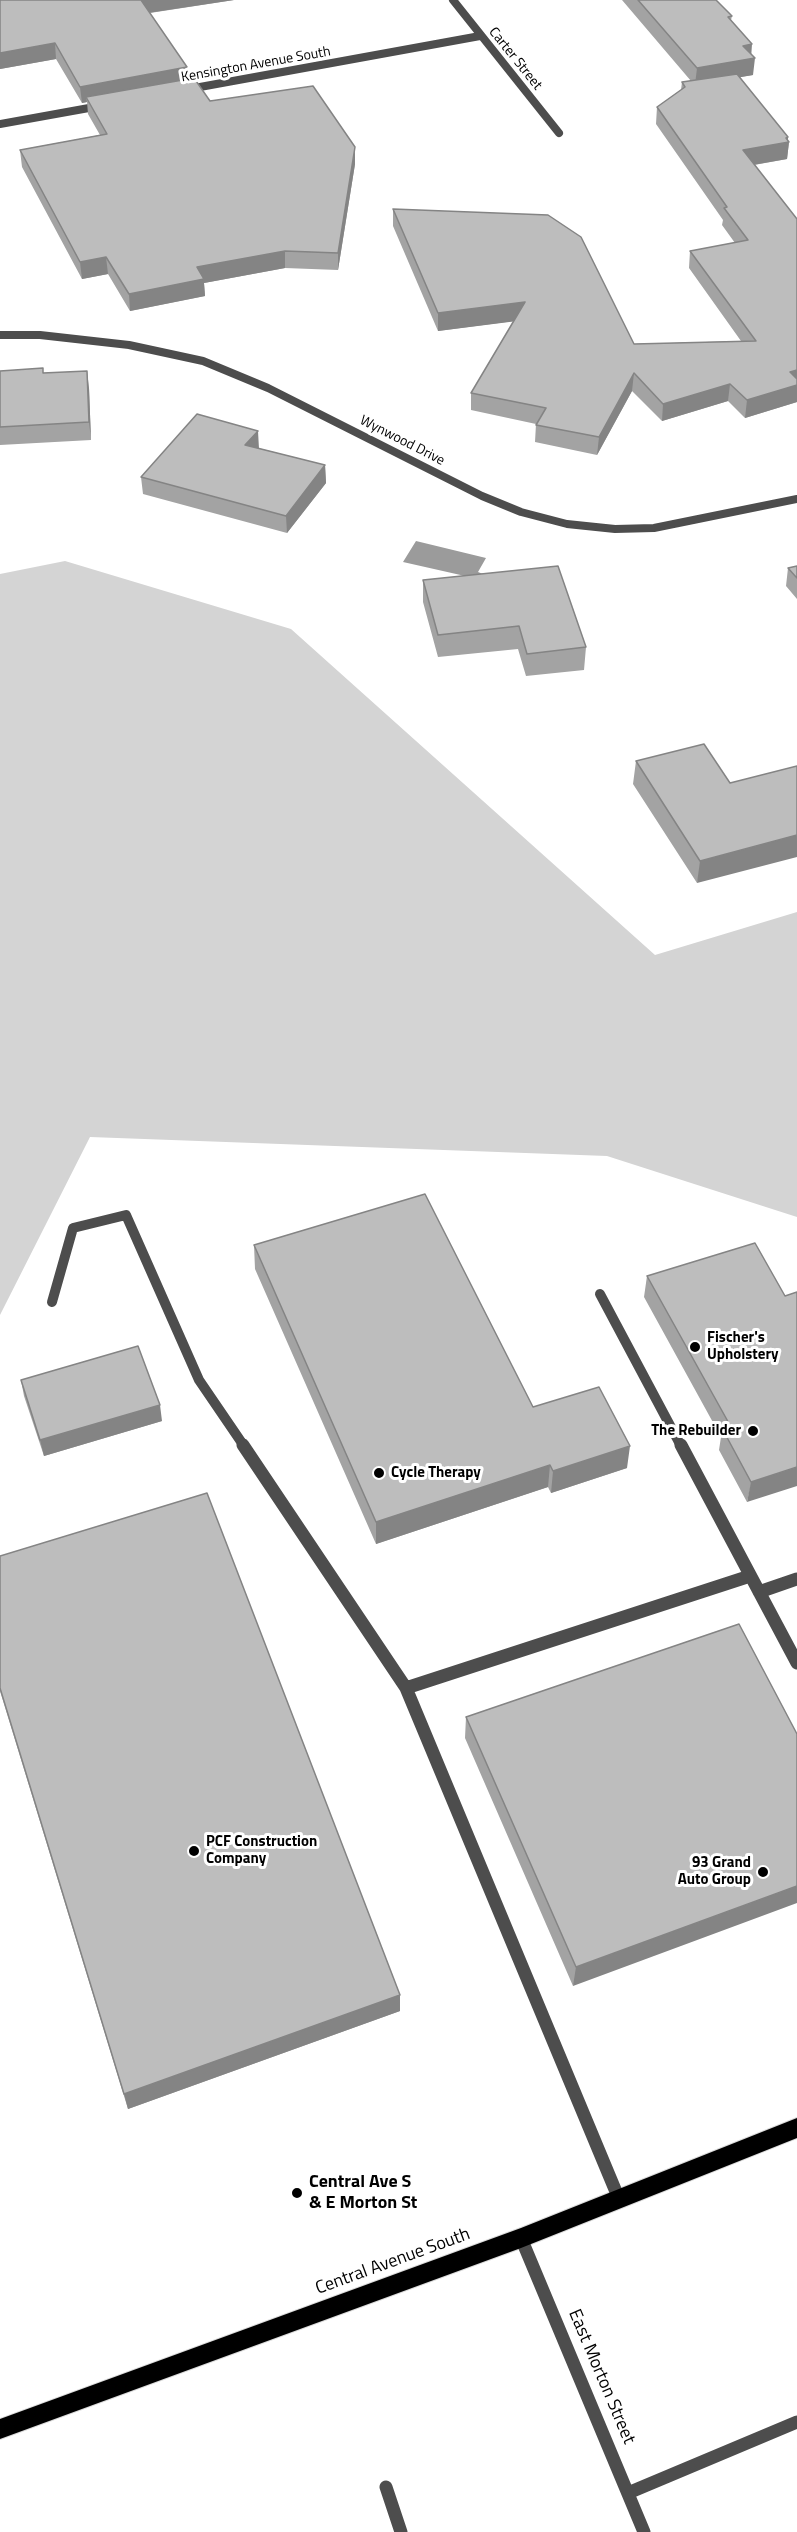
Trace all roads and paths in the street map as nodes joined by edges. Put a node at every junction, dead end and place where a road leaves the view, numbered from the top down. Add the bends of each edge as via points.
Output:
1 (453, 0) edge
2 (480, 36) junction
3 (176, 92) edge
4 (105, 105) edge
5 (0, 124) edge
6 (559, 133) dead end
7 (0, 335) edge
8 (797, 499) edge
9 (600, 1294) dead end
10 (52, 1302) dead end
11 (750, 1576) junction
12 (797, 1579) edge
13 (759, 1592) junction
14 (797, 1663) edge
15 (406, 1688) junction
16 (797, 2128) edge
17 (618, 2199) junction
18 (521, 2238) junction
19 (797, 2422) edge
20 (0, 2429) edge
21 (386, 2487) dead end
22 (628, 2493) junction
23 (401, 2532) edge
24 (644, 2532) edge

1 - 2 street, Carter Street
2 - 3 street, Kensington Avenue South
2 - 6 street, Carter Street
4 - 5 street
7 - 8 street, Wynwood Drive via 40,335 129,345 203,361 268,388 482,496 567,525 654,528
9 - 11 street
10 - 15 street via 73,1228 126,1215 199,1380
11 - 13 street
11 - 15 street
12 - 13 street
13 - 14 street
15 - 17 street
16 - 17 main road, Central Avenue South
17 - 18 main road, Central Avenue South
18 - 20 main road, Central Avenue South
18 - 22 street, East Morton Street
19 - 22 street
21 - 23 street
22 - 24 street, East Morton Street

